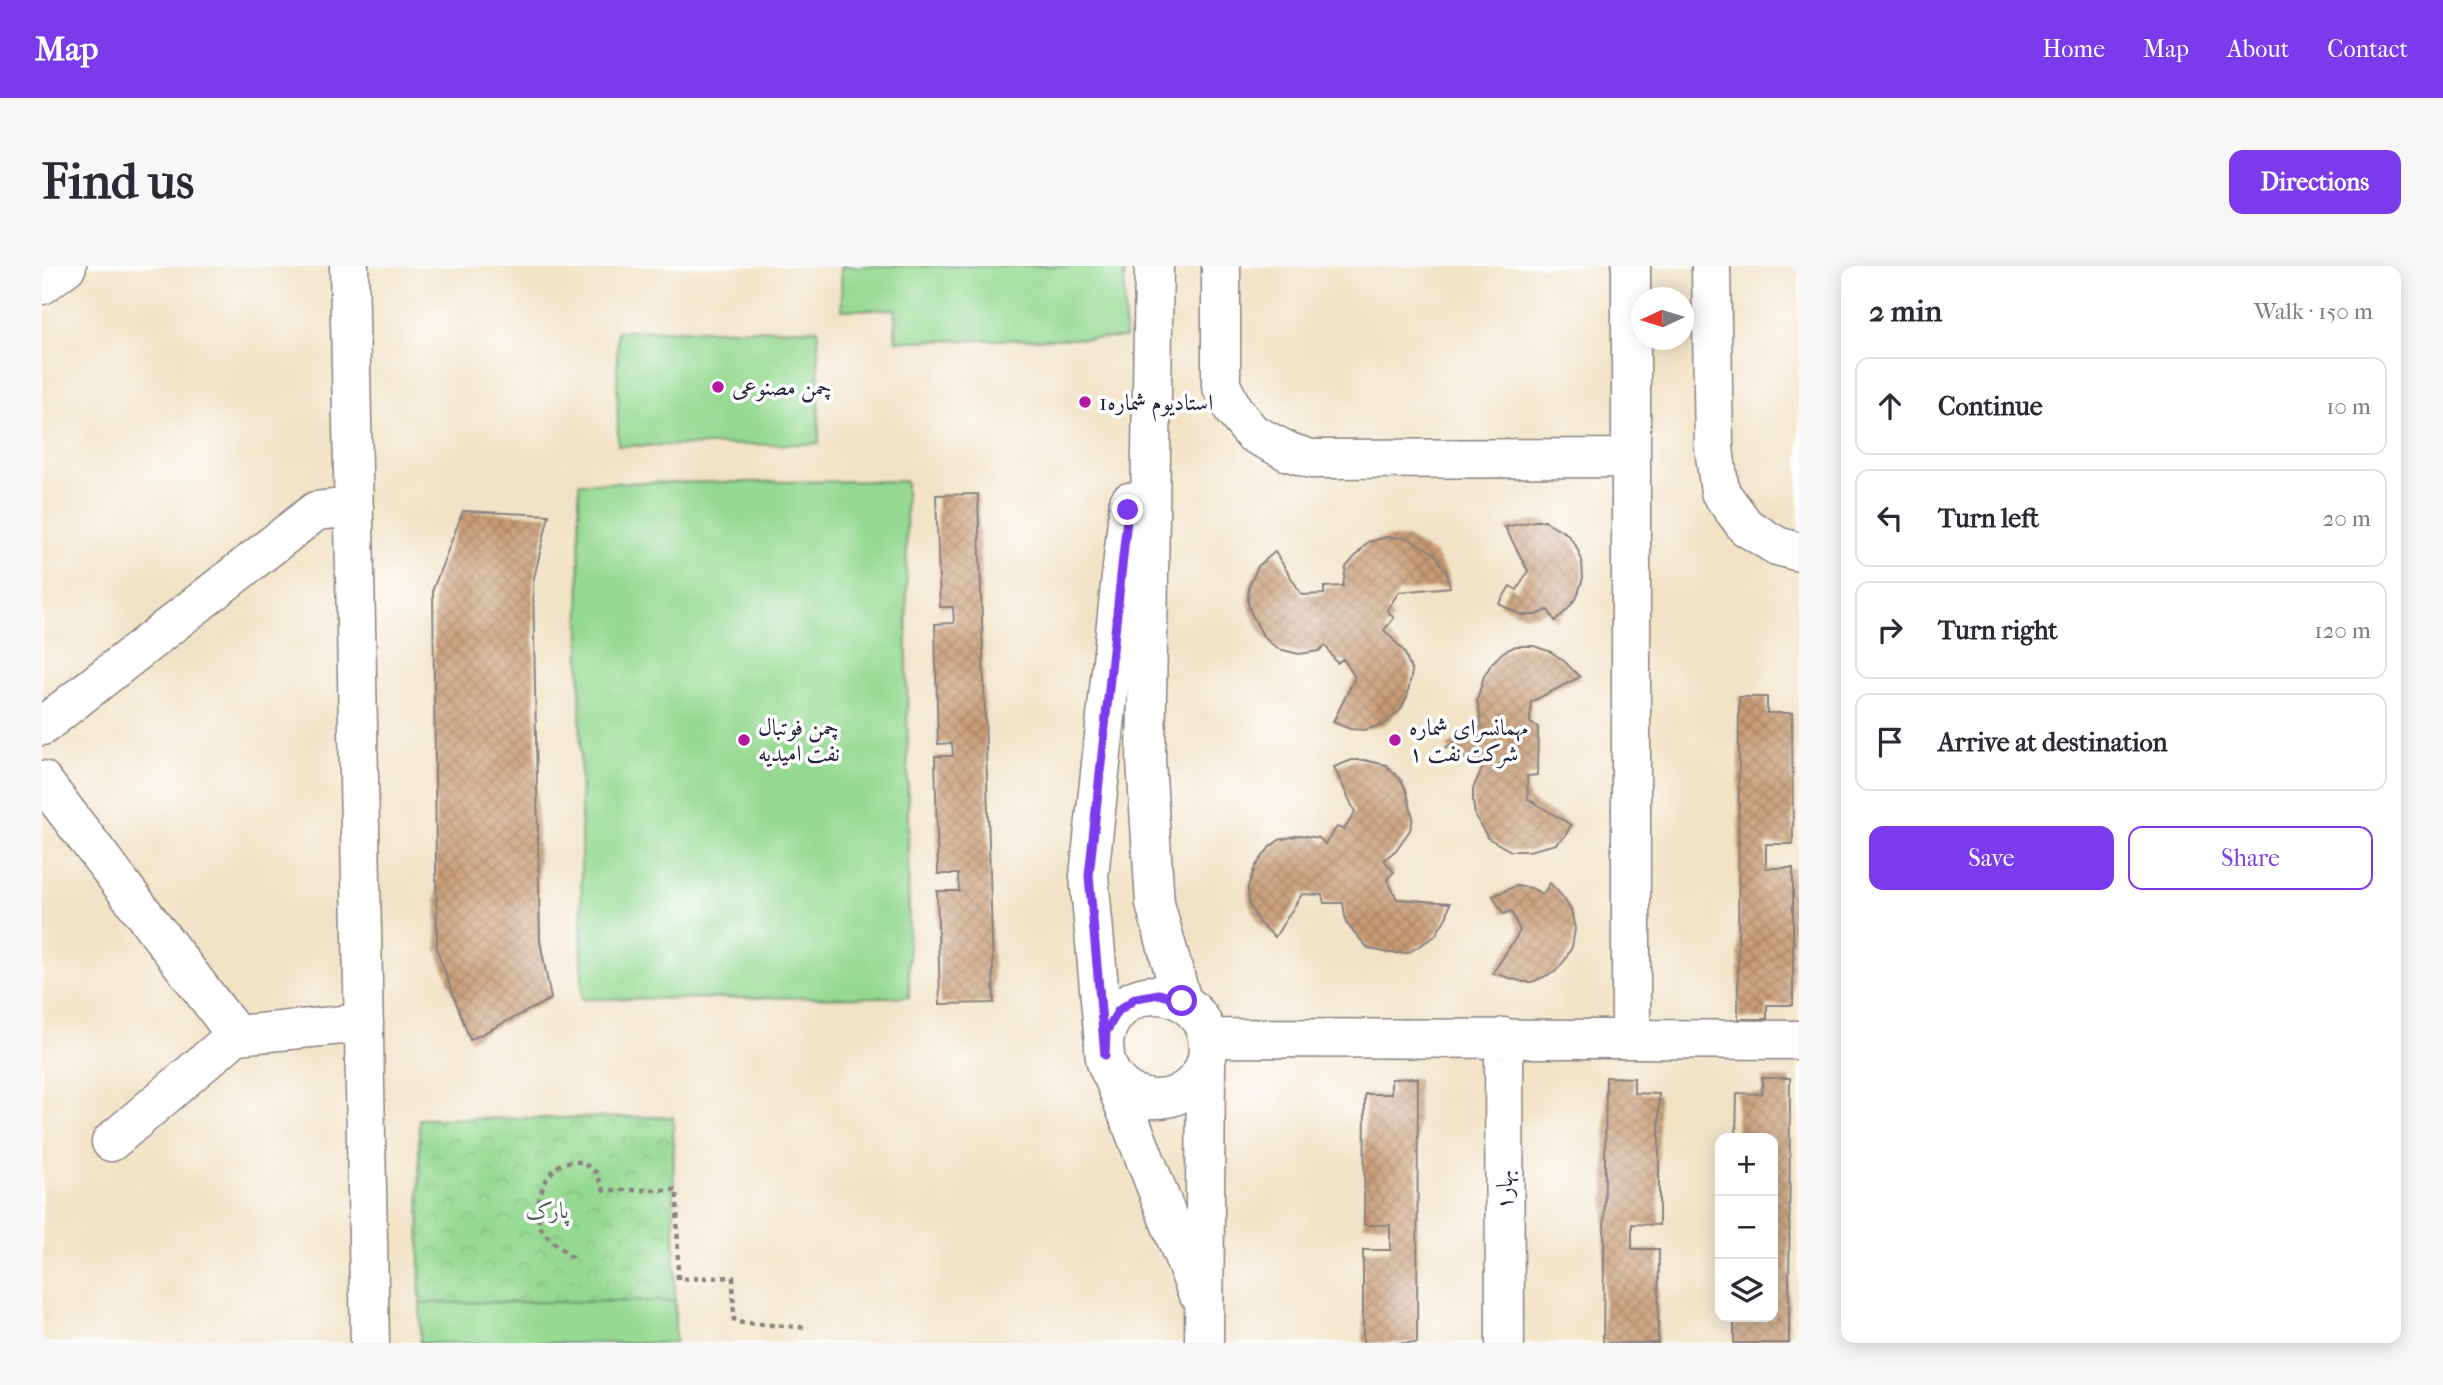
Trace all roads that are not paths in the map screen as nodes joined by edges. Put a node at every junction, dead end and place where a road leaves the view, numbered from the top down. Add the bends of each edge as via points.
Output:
1 (66, 266) edge
2 (349, 266) edge
3 (1154, 266) edge
4 (1222, 266) edge
5 (1631, 266) edge
6 (1711, 266) edge
7 (42, 285) edge
8 (1154, 362) junction
9 (1630, 458) junction
10 (354, 507) junction
11 (1799, 552) edge
12 (42, 726) edge
13 (42, 780) edge
14 (1182, 1001) junction
15 (364, 1023) junction
16 (236, 1035) junction
17 (1504, 1037) junction
18 (1631, 1039) junction
19 (1799, 1040) edge
20 (1207, 1050) junction
21 (1109, 1066) junction
22 (111, 1142) dead end
23 (1204, 1327) edge
24 (370, 1343) edge
25 (1505, 1343) edge

1 - 7 street
2 - 10 street
3 - 8 street
4 - 9 street via 1221,385 1252,433 1289,452 1311,459
5 - 9 street
6 - 11 street via 1714,448 1720,492 1746,527
8 - 14 street via 1146,760 1155,904
8 - 21 street via 1128,510 1089,876
9 - 18 street
10 - 12 street via 316,511
10 - 15 street
13 - 16 street
14 - 20 street via 1199,1017
14 - 21 street via 1159,994 1136,998 1118,1011 1106,1032
15 - 16 street
15 - 24 street
16 - 22 street
17 - 18 street
17 - 20 street
17 - 25 street, بهار۱
18 - 19 street
20 - 21 street via 1195,1082 1176,1095 1153,1099 1130,1093
20 - 23 street
21 - 23 street

